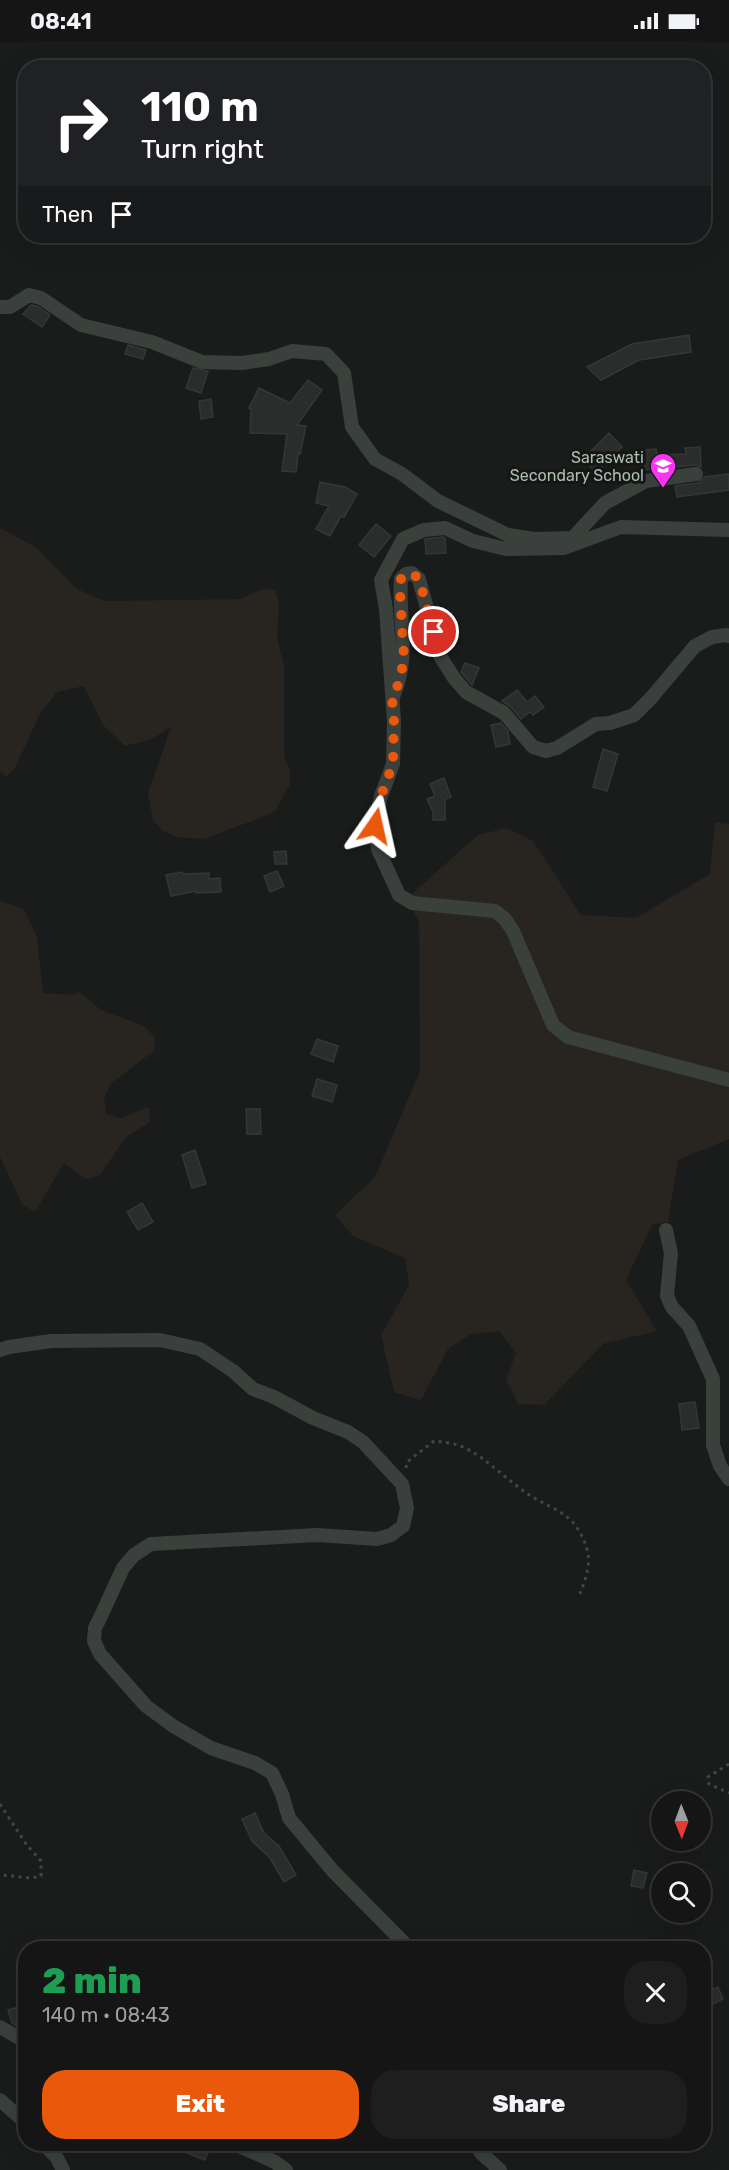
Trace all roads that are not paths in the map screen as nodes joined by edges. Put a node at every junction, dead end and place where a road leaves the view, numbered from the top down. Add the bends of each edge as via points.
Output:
1 (0, 307) edge
2 (696, 474) dead end
3 (729, 530) edge
4 (568, 543) junction
5 (729, 636) edge
6 (392, 699) junction
7 (729, 1080) edge
8 (666, 1230) dead end
9 (0, 1350) edge
10 (729, 1479) edge
11 (402, 1941) edge
12 (0, 2027) edge
13 (18, 2037) edge
14 (0, 2100) edge
15 (18, 2115) edge
16 (50, 2151) edge
17 (251, 2151) edge
18 (480, 2151) edge
19 (63, 2170) edge
20 (286, 2170) edge
21 (500, 2170) edge

1 - 4 street via 10,307 29,296 41,298 81,325 152,342 202,363 242,363 292,351 326,354 344,373 352,427 375,459 438,501 508,535
2 - 4 street via 646,481 605,503
3 - 4 street via 621,527
4 - 6 street via 506,549 473,541 445,528 424,530 403,539 381,580
5 - 6 street via 712,637 694,646 634,715 596,724 546,751 534,747 504,713 466,692 454,678 440,656 419,579 412,573 406,574 401,579 400,593 404,657
6 - 7 street via 393,764 375,826 378,849 399,895 412,903 495,911 505,919 553,1025 568,1037
8 - 10 street via 671,1253 667,1296 690,1326 713,1379 713,1445
9 - 11 street via 51,1341 160,1340 200,1348 254,1389 363,1442 402,1484 406,1508 403,1526 377,1539 317,1535 151,1544 123,1568 95,1628 94,1641 100,1654 146,1706 211,1748 272,1773 289,1818 332,1870
12 - 13 street
14 - 15 street
16 - 19 street
17 - 20 street
18 - 21 street

